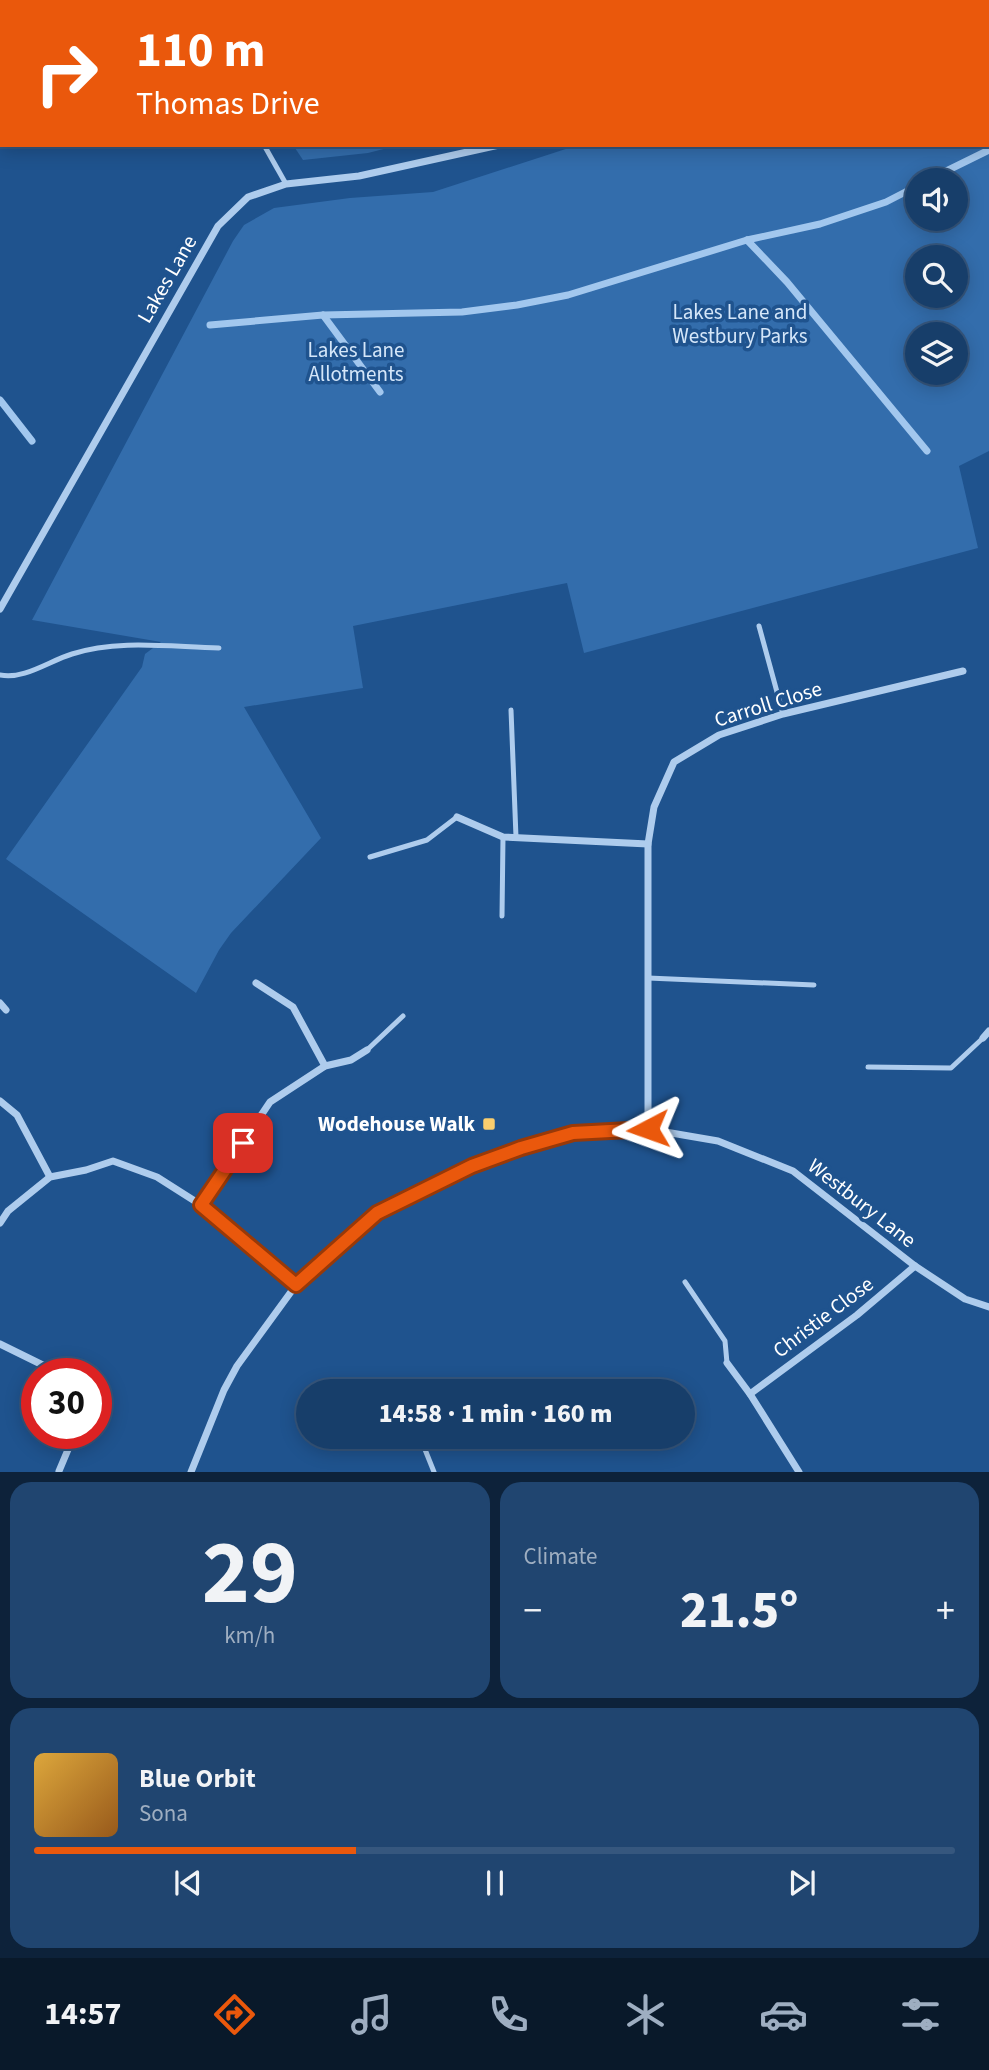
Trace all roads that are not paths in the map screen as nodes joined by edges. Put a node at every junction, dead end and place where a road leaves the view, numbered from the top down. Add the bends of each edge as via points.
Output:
1 (265, 147) edge
2 (490, 147) edge
3 (286, 184) junction
4 (0, 610) edge
5 (759, 626) dead end
6 (219, 648) dead end
7 (962, 671) dead end
8 (0, 676) edge
9 (510, 710) dead end
10 (783, 714) junction
11 (457, 817) joint
12 (503, 837) junction
13 (516, 837) junction
14 (649, 844) junction
15 (370, 857) dead end
16 (502, 916) dead end
17 (648, 978) junction
18 (256, 984) dead end
19 (814, 985) dead end
20 (0, 1003) edge
21 (6, 1010) dead end
22 (403, 1016) dead end
23 (989, 1031) edge
24 (983, 1038) joint
25 (367, 1050) joint
26 (325, 1066) junction
27 (868, 1067) dead end
28 (0, 1101) edge
29 (648, 1129) junction
30 (50, 1177) junction
31 (201, 1205) junction
32 (0, 1223) edge
33 (915, 1265) junction
34 (685, 1282) dead end
35 (296, 1285) junction
36 (989, 1307) edge
37 (0, 1344) edge
38 (28, 1358) edge
39 (727, 1363) joint
40 (750, 1394) junction
41 (68, 1449) edge
42 (425, 1449) edge
43 (59, 1471) edge
44 (191, 1472) edge
45 (434, 1472) edge
46 (799, 1472) edge

1 - 3 lane
2 - 3 street, Lakes Lane via 359,176
3 - 4 street, Lakes Lane via 248,197 218,226
5 - 10 lane
6 - 8 lane via 114,646 74,653 12,678
7 - 10 street, Carroll Close
9 - 13 lane
10 - 14 street, Carroll Close via 719,735 674,762 654,807
11 - 12 street
11 - 15 lane via 427,840
12 - 13 street
12 - 16 lane
13 - 14 street
14 - 17 street, Carroll Close
17 - 19 lane
17 - 29 street, Carroll Close
18 - 26 street via 293,1006
20 - 21 street
22 - 25 lane
23 - 24 street
24 - 27 lane via 951,1068
25 - 26 street via 351,1060
26 - 31 street via 270,1102
28 - 30 street via 17,1115
29 - 33 street, Westbury Lane via 718,1140 793,1171
29 - 35 street, Westbury Lane via 573,1133 472,1166 377,1213
30 - 31 street via 113,1161 157,1177
30 - 32 street
31 - 35 street
33 - 36 street, Westbury Lane via 965,1299
33 - 40 street, Christie Close via 857,1315
34 - 39 lane via 725,1341
35 - 44 street, Westbury Lane via 237,1366
37 - 38 street
39 - 40 street
40 - 46 street
41 - 43 street
42 - 45 lane

